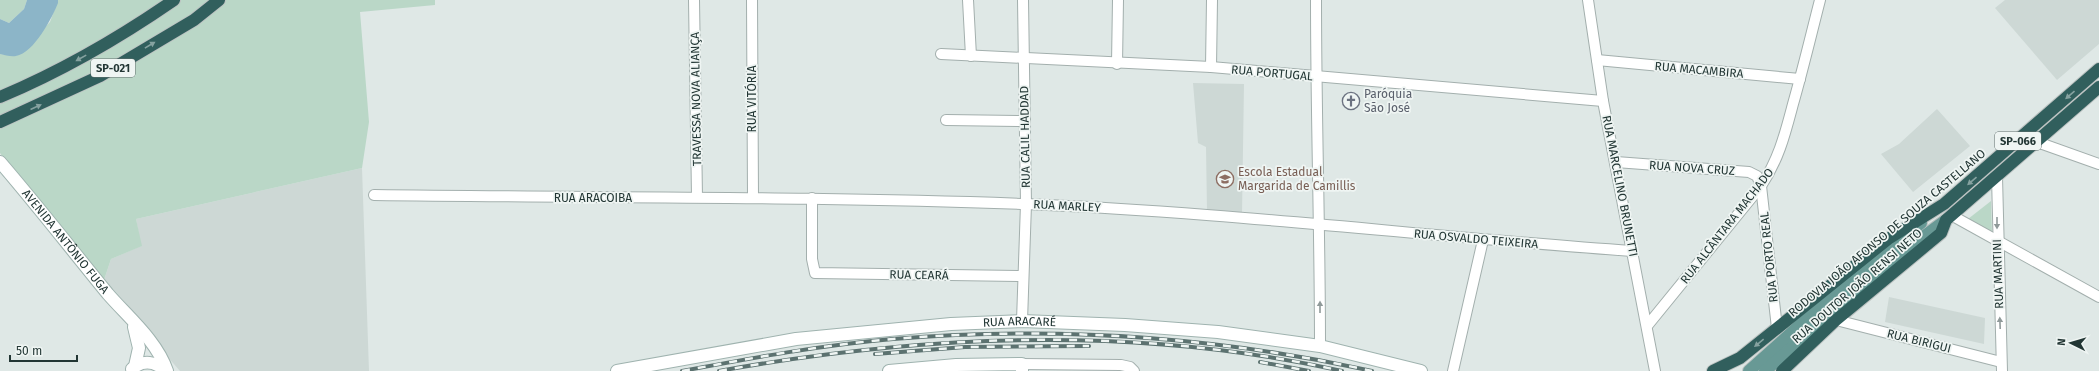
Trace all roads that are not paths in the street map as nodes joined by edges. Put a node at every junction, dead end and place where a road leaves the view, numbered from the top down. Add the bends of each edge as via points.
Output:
1 (174, 0) edge
2 (219, 0) edge
3 (694, 0) edge
4 (752, 0) edge
5 (968, 0) edge
6 (1023, 0) edge
7 (1118, 0) edge
8 (1212, 0) edge
9 (1316, 0) edge
10 (1588, 0) edge
11 (1820, 0) edge
12 (941, 54) dead end
13 (971, 56) junction
14 (1023, 58) junction
15 (1597, 60) junction
16 (1117, 64) junction
17 (1211, 67) junction
18 (2099, 70) edge
19 (1316, 77) junction
20 (1800, 80) junction
21 (2099, 87) edge
22 (0, 97) edge
23 (1603, 101) junction
24 (946, 120) dead end
25 (1025, 121) junction
26 (0, 122) edge
27 (2037, 142) junction
28 (0, 162) edge
29 (1616, 162) junction
30 (2099, 164) edge
31 (1997, 177) junction
32 (1761, 186) junction
33 (374, 195) dead end
34 (697, 197) junction
35 (753, 197) junction
36 (812, 198) junction
37 (1026, 204) junction
38 (1935, 211) junction
39 (1948, 218) junction
40 (1320, 225) junction
41 (1483, 240) junction
42 (1997, 242) junction
43 (1903, 245) junction
44 (1632, 251) junction
45 (1023, 276) junction
46 (2099, 297) edge
47 (131, 320) junction
48 (1836, 320) junction
49 (1022, 321) junction
50 (1647, 326) junction
51 (1777, 328) junction
52 (1320, 346) junction
53 (2002, 366) edge
54 (1022, 367) edge
55 (132, 369) edge
56 (1132, 369) edge
57 (166, 371) edge
58 (617, 371) edge
59 (889, 371) edge
60 (1421, 371) edge
61 (1453, 371) edge
62 (1655, 371) edge
63 (1713, 371) edge
64 (1749, 371) edge
65 (1765, 371) edge
66 (1782, 371) edge

1 -> 22 highway, SP-021 via 102,47
26 -> 2 highway, SP-021 via 100,76 194,20
3 - 34 street, TRAVESSA NOVA ALIANÇA
4 - 35 street, RUA VITÓRIA
5 - 13 street
6 - 14 street, RUA CALIL HADDAD
7 - 16 street
8 - 17 street
9 - 19 street
10 - 15 street, RUA MARCELINO BRUNETTI
11 - 20 street, RUA ALCÂNTARA MACHADO
12 - 13 street, RUA PORTUGAL
13 - 14 street, RUA PORTUGAL
14 - 16 street, RUA PORTUGAL
14 - 25 street, RUA CALIL HADDAD
15 - 20 street, RUA MACAMBIRA
15 - 23 street, RUA MARCELINO BRUNETTI
16 - 17 street, RUA PORTUGAL
17 - 19 street, RUA PORTUGAL
18 -> 38 highway, RODOVIA JOÃO AFONSO DE SOUZA CASTELLANO / SP-066
19 - 23 street, RUA PORTUGAL
19 - 40 street
20 - 32 street, RUA ALCÂNTARA MACHADO via 1774,167
21 - 27 highway, RODOVIA JOÃO AFONSO DE SOUZA CASTELLANO / SP-066
23 - 29 street, RUA MARCELINO BRUNETTI
24 - 25 street
25 - 37 street, RUA CALIL HADDAD
27 - 30 street
27 - 31 highway, RODOVIA JOÃO AFONSO DE SOUZA CASTELLANO / SP-066
28 - 47 main road, AVENIDA ANTÔNIO FUGA
29 - 32 street, RUA NOVA CRUZ via 1749,172 1757,176
29 - 44 street, RUA MARCELINO BRUNETTI
31 - 39 highway, RODOVIA JOÃO AFONSO DE SOUZA CASTELLANO / SP-066
31 -> 42 street, RUA MARTINI
32 - 50 street, RUA ALCÂNTARA MACHADO
32 - 51 street, RUA PORTO REAL
33 - 34 street, RUA ARACOIBA
34 - 35 street, RUA ARACOIBA
35 - 36 street, RUA ARACOIBA
36 - 37 street, RUA MARLEY
36 - 45 street, RUA CEARÁ via 812,259 815,273
37 - 40 street, RUA MARLEY via 1172,212
37 - 45 street, RUA CALIL HADDAD
38 - 43 main road, RODOVIA JOÃO AFONSO DE SOUZA CASTELLANO / SP-066
38 - 51 highway, RUA DOUTOR JOÃO RENSI NETO via 1888,239
39 - 42 street
39 - 43 main road, RODOVIA JOÃO AFONSO DE SOUZA CASTELLANO / SP-066
39 - 48 highway, RUA DOUTOR JOÃO RENSI NETO via 1941,232
40 - 41 street, RUA OSVALDO TEIXEIRA
52 -> 40 street
41 - 44 street, RUA OSVALDO TEIXEIRA
41 - 61 street
42 - 46 street
53 -> 42 street, RUA MARTINI
43 - 64 main road, RODOVIA JOÃO AFONSO DE SOUZA CASTELLANO / SP-066 via 1801,324
43 - 65 main road, RODOVIA JOÃO AFONSO DE SOUZA CASTELLANO / SP-066
44 - 50 street, RUA MARCELINO BRUNETTI
45 - 49 street, RUA CALIL HADDAD
47 - 55 main road, AVENIDA ANTÔNIO FUGA via 139,348
47 - 57 main road, AVENIDA ANTÔNIO FUGA via 159,354
48 - 53 street, RUA BIRIGUI
48 - 66 highway, RUA DOUTOR JOÃO RENSI NETO
49 - 52 main road, RUA ARACARÉ via 1178,328
49 - 58 main road, RUA ARACARÉ via 943,325 796,339
50 - 62 street, RUA MARCELINO BRUNETTI
51 -> 63 highway, RUA DOUTOR JOÃO RENSI NETO via 1740,358
52 - 60 main road, RUA ARACARÉ
54 - 56 street
54 - 59 main road via 956,365
55 - 57 main road via 143,363 152,363

